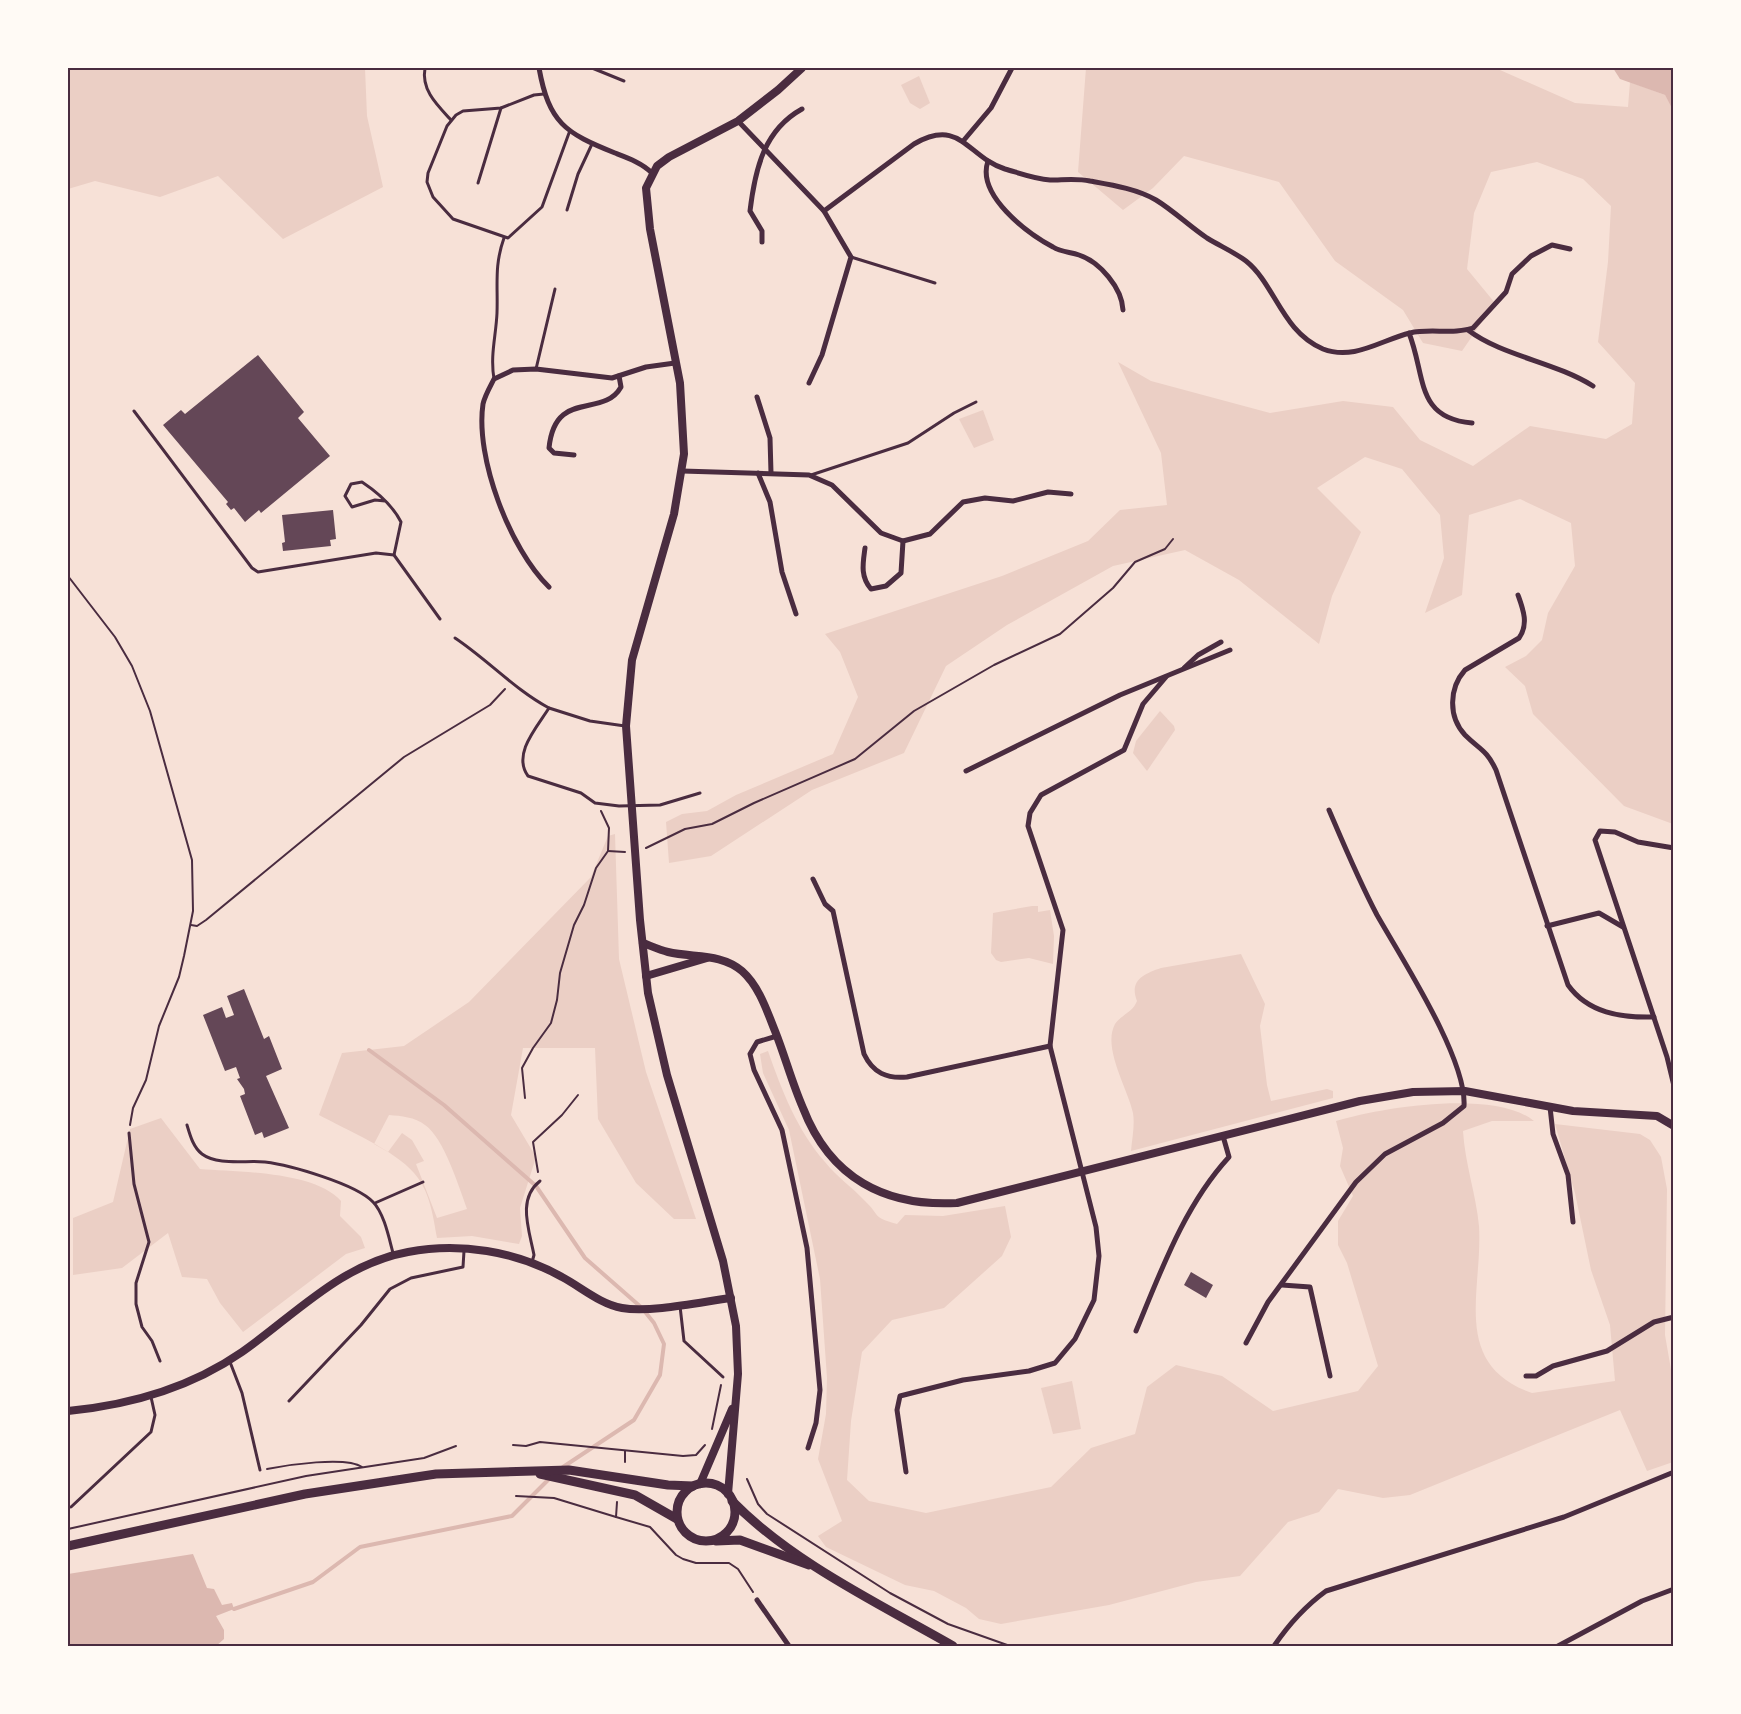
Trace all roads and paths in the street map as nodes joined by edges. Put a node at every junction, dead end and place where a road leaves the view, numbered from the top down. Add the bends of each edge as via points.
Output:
1 (425, 68) edge
2 (539, 68) edge
3 (592, 68) edge
4 (802, 68) edge
5 (1012, 68) edge
6 (624, 81) dead end
7 (544, 94) junction
8 (501, 108) junction
9 (802, 109) dead end
10 (451, 120) junction
11 (738, 121) junction
12 (569, 133) junction
13 (964, 140) junction
14 (592, 144) junction
15 (763, 150) junction
16 (988, 161) junction
17 (652, 173) junction
18 (478, 183) dead end
19 (567, 210) dead end
20 (824, 211) junction
21 (504, 238) junction
22 (762, 242) dead end
23 (1570, 249) dead end
24 (851, 257) junction
25 (935, 283) dead end
26 (555, 289) dead end
27 (1123, 310) dead end
28 (1468, 330) junction
29 (1409, 333) junction
30 (675, 363) junction
31 (536, 369) junction
32 (619, 376) junction
33 (494, 379) junction
34 (809, 383) dead end
35 (1593, 386) dead end
36 (757, 397) dead end
37 (976, 402) dead end
38 (134, 411) dead end
39 (1472, 423) dead end
40 (574, 455) dead end
41 (682, 471) junction
42 (758, 473) junction
43 (771, 473) junction
44 (809, 475) junction
45 (1071, 494) dead end
46 (385, 501) junction
47 (1173, 539) dead end
48 (903, 541) junction
49 (865, 548) dead end
50 (394, 555) junction
51 (68, 576) edge
52 (549, 587) dead end
53 (1518, 595) dead end
54 (796, 614) dead end
55 (440, 619) dead end
56 (455, 639) dead end
57 (1221, 642) dead end
58 (1230, 650) dead end
59 (1184, 668) junction
60 (1166, 677) junction
61 (511, 682) junction
62 (549, 708) junction
63 (626, 726) junction
64 (966, 771) dead end
65 (700, 792) dead end
66 (595, 803) junction
67 (1329, 810) dead end
68 (646, 848) dead end
69 (1674, 848) edge
70 (608, 851) junction
71 (623, 853) dead end
72 (813, 879) dead end
73 (191, 925) junction
74 (1547, 926) junction
75 (1623, 927) junction
76 (643, 943) junction
77 (712, 957) junction
78 (646, 976) junction
79 (68, 1010) edge
80 (1654, 1017) junction
81 (68, 1023) edge
82 (777, 1036) junction
83 (1050, 1046) junction
84 (1674, 1086) edge
85 (1465, 1091) junction
86 (578, 1095) dead end
87 (525, 1098) dead end
88 (1550, 1107) junction
89 (1673, 1124) edge
90 (187, 1125) dead end
91 (129, 1133) joint
92 (1223, 1136) junction
93 (1084, 1171) junction
94 (540, 1181) joint
95 (423, 1182) dead end
96 (375, 1203) junction
97 (1573, 1222) dead end
98 (464, 1249) junction
99 (393, 1255) junction
100 (532, 1262) junction
101 (1282, 1285) junction
102 (731, 1298) junction
103 (680, 1304) junction
104 (1674, 1317) edge
105 (1136, 1331) dead end
106 (1246, 1343) dead end
107 (229, 1360) junction
108 (160, 1361) dead end
109 (1330, 1376) dead end
110 (1526, 1376) dead end
111 (723, 1377) joint
112 (151, 1396) junction
113 (289, 1401) dead end
114 (734, 1405) junction
115 (68, 1411) edge
116 (711, 1434) dead end
117 (708, 1439) dead end
118 (513, 1445) dead end
119 (456, 1446) dead end
120 (808, 1448) dead end
121 (625, 1451) junction
122 (626, 1462) dead end
123 (362, 1467) junction
124 (260, 1470) joint
125 (529, 1471) junction
126 (906, 1472) dead end
127 (1674, 1472) edge
128 (747, 1479) dead end
129 (697, 1485) junction
130 (516, 1496) dead end
131 (730, 1497) junction
132 (617, 1500) dead end
133 (71, 1507) dead end
134 (616, 1517) junction
135 (677, 1519) junction
136 (68, 1529) edge
137 (712, 1541) junction
138 (68, 1546) edge
139 (822, 1570) junction
140 (1674, 1589) edge
141 (757, 1600) joint
142 (789, 1647) edge
143 (953, 1647) edge
144 (1010, 1647) edge
145 (1274, 1647) edge
146 (1558, 1647) edge

1 - 10 lane via 427,92
2 - 7 street
3 - 6 lane
4 - 11 main road
5 - 13 street via 991,108
7 - 8 lane
7 - 12 street
8 - 10 lane via 463,111
8 - 18 lane
9 - 15 street via 781,122
10 - 21 lane via 428,173 433,197 453,219
11 - 15 street
11 - 17 main road via 669,157
12 - 14 street
12 - 21 lane via 542,207
13 - 16 street
13 - 20 street via 953,135 926,138
14 - 17 street via 633,160
14 - 19 lane
15 - 20 street
15 - 22 street via 750,211 762,231
16 - 27 street via 987,180 1006,212 1051,246 1096,265 1113,284
16 - 29 street via 1047,180 1089,181 1155,200 1249,264 1288,321 1321,348 1352,353
17 - 30 main road via 646,188 649,219
20 - 24 street
21 - 33 lane via 495,282 497,313 491,362
23 - 28 street via 1552,245 1532,256 1512,274 1506,292 1493,310
24 - 25 lane
24 - 34 street via 822,356
26 - 31 lane
28 - 29 street
28 - 35 street via 1484,340 1574,374
29 - 39 street via 1431,406 1444,416
30 - 32 street
30 - 41 main road via 683,411
31 - 32 street
31 - 33 street via 513,370
32 - 40 street via 621,387 613,397 570,409 561,417 549,448 554,453
33 - 52 street via 485,396 483,416 491,478 524,552
36 - 43 street via 770,438
37 - 44 lane via 908,443
38 - 50 lane via 258,572 376,553
41 - 42 street
41 - 63 main road via 671,527 632,660
42 - 43 street
42 - 54 street via 770,502 782,572
43 - 44 street
44 - 48 street via 832,485 881,533
45 - 48 street via 1048,492 1013,501 986,498 963,502 930,534
46 - 46 lane via 362,482 351,484 346,491 346,500 352,507
46 - 50 lane via 401,522
47 - 68 path via 1165,549 1135,562 1113,588 1060,634 994,665 914,711 855,759 712,824 685,830
48 - 49 street via 901,573 879,589 871,589 865,581
50 - 55 lane
51 - 73 path via 130,660 150,711 187,837 194,897
53 - 74 street via 1524,616 1523,633 1465,670 1458,678 1452,699 1464,735 1481,747 1497,770
56 - 61 lane
57 - 59 street
58 - 59 street
59 - 60 street
60 - 64 street via 1120,694
60 - 83 street via 1143,704 1124,750 1052,787 1041,795 1030,813 1030,836 1063,930
61 - 62 lane via 526,696
61 - 73 path via 490,705 404,757 197,926
62 - 63 lane via 590,721
62 - 66 lane via 526,744 524,770 534,778 581,793
63 - 76 main road
65 - 66 lane via 644,807
66 - 70 path via 609,828
67 - 85 street via 1356,872 1448,1047
69 - 75 street via 1600,831 1595,840
70 - 71 path
70 - 87 path via 596,868 574,925 551,1023 522,1068
72 - 83 street via 825,904 833,911 864,1054 876,1071 885,1076 907,1077
73 - 91 path via 179,976 159,1026 146,1080 133,1108
74 - 75 street via 1599,913
74 - 80 street via 1568,985 1583,1002 1615,1015
75 - 80 street
76 - 77 main road via 668,952
76 - 78 main road
77 - 78 main road
77 - 82 main road via 732,964 752,981
78 - 102 main road via 667,1075
79 - 81 path
80 - 84 street
82 - 93 main road via 803,1110 821,1143 845,1170 887,1196 912,1203 957,1203
82 - 120 street via 757,1042 750,1054 782,1130 810,1266 820,1389
83 - 93 street
85 - 88 main road
85 - 92 main road via 1395,1094
85 - 101 street via 1464,1106 1458,1113 1385,1154 1362,1176
86 - 94 path via 533,1142
88 - 89 main road via 1598,1114 1650,1115
88 - 97 street via 1553,1134 1568,1175
90 - 96 lane via 196,1148 204,1155 267,1162 349,1185
91 - 108 lane via 134,1184 149,1242 136,1282 136,1304 142,1327
92 - 93 main road
92 - 105 street via 1229,1157 1192,1207
93 - 126 street via 1099,1256 1094,1300 1076,1339 1064,1355 1044,1368 963,1380 900,1396 897,1410
94 - 100 lane via 527,1195 525,1206
95 - 96 lane
96 - 99 lane
98 - 99 main road
98 - 100 main road
98 - 113 lane via 463,1267 411,1278 390,1289
99 - 107 main road via 322,1290
100 - 103 main road via 614,1305 632,1308
101 - 106 street
101 - 109 street via 1310,1287
102 - 103 main road
102 - 114 main road via 738,1347
103 - 111 lane via 684,1341
104 - 110 street via 1654,1322 1607,1351
107 - 112 main road
107 - 124 lane via 242,1393
111 - 116 path
112 - 115 main road
112 - 133 lane via 155,1415 151,1432
114 - 129 main road
114 - 131 main road
117 - 121 path via 696,1455
118 - 121 path via 540,1442
119 - 123 path via 424,1458
121 - 122 path
123 - 124 path via 332,1462
123 - 136 path via 228,1492
125 - 129 main road via 592,1472 650,1483
125 - 135 main road via 635,1495
125 - 138 main road via 436,1473 364,1484
127 - 145 street via 1564,1517 1326,1591 1308,1603
128 - 144 path via 767,1514 854,1572 948,1624
129 - 131 main road via 714,1485
129 - 135 main road via 679,1501
130 - 134 path via 555,1498
131 - 137 main road via 732,1524
131 - 139 main road via 761,1529
132 - 134 path
134 - 141 path via 650,1527 683,1559 729,1563 738,1569
135 - 137 main road via 694,1539
137 - 139 main road via 740,1540
139 - 143 main road
140 - 146 street via 1642,1601
141 - 142 street

